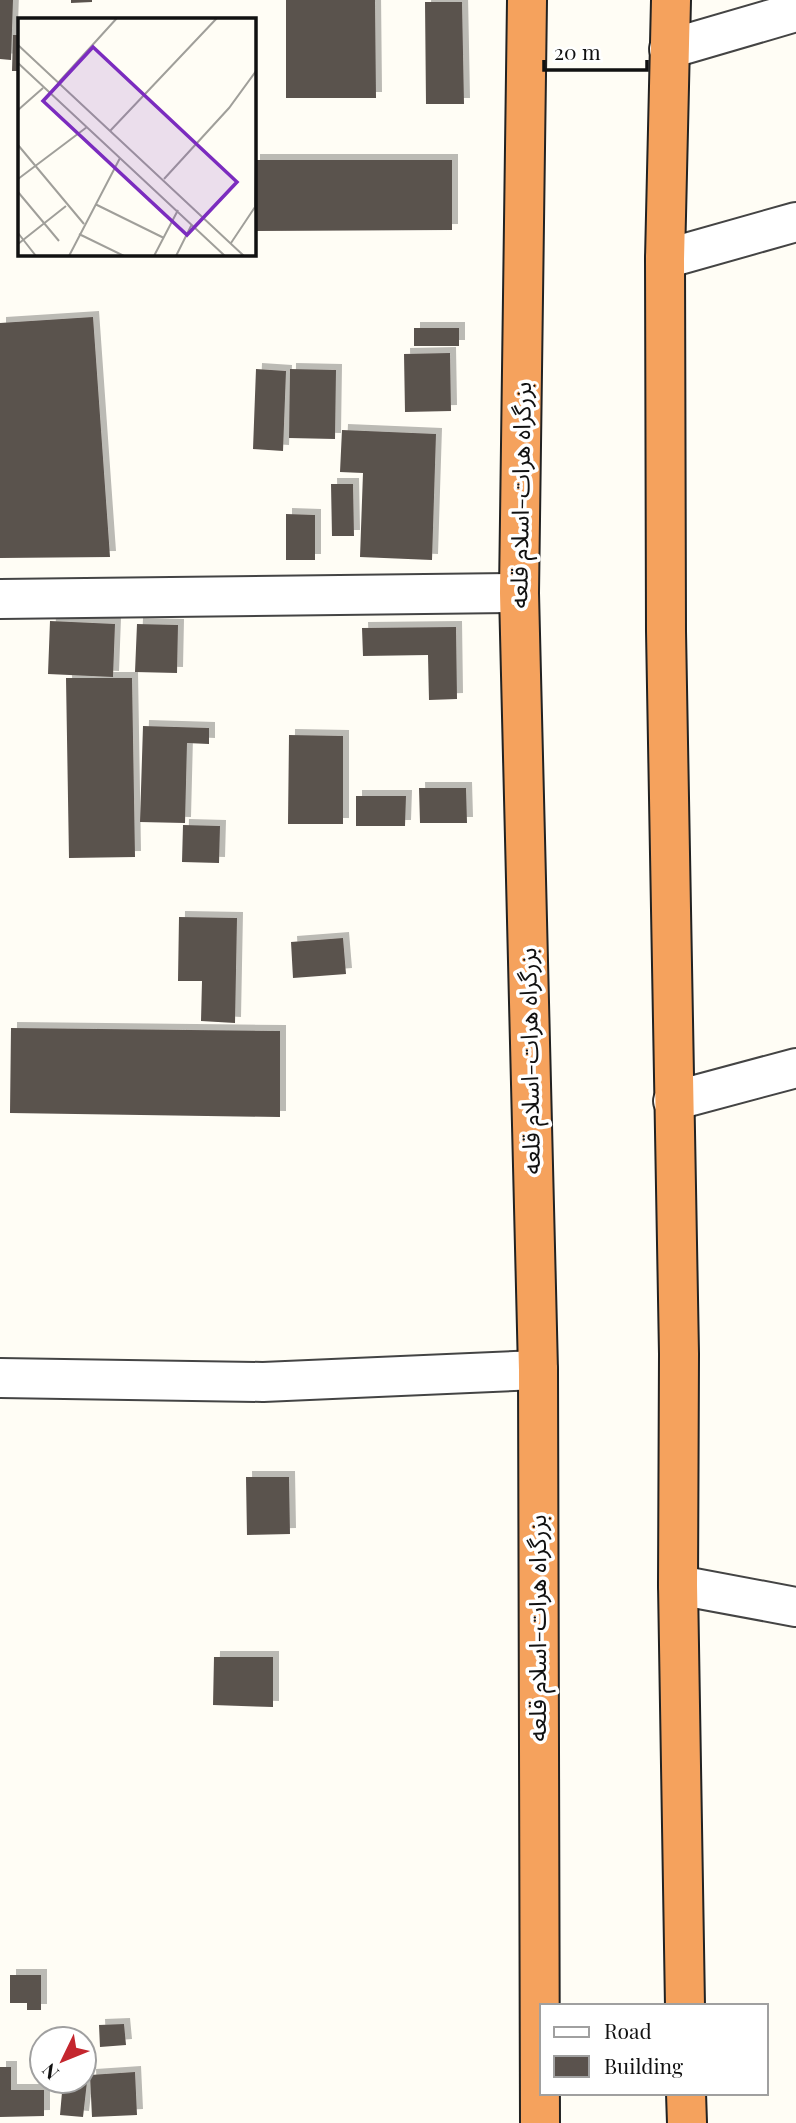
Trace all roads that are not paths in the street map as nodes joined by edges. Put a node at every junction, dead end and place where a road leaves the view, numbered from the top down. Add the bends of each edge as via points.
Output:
1 (527, 0) edge
2 (671, 0) edge
3 (796, 12) edge
4 (669, 49) junction
5 (796, 222) edge
6 (665, 259) junction
7 (519, 593) junction
8 (0, 599) edge
9 (796, 1068) edge
10 (673, 1101) junction
11 (538, 1370) junction
12 (0, 1378) edge
13 (678, 1585) junction
14 (796, 1606) edge
15 (685, 2004) edge
16 (686, 2095) edge
17 (540, 2123) edge
18 (687, 2123) edge

1 - 7 highway, بزرگراه هرات-اسلام قلعه
2 - 4 highway
3 - 4 street
4 - 6 highway
5 - 6 street
6 - 10 highway
7 - 8 street
7 - 11 highway, بزرگراه هرات-اسلام قلعه
9 - 10 street
10 - 13 highway
11 - 12 street via 263,1382
11 - 17 highway, بزرگراه هرات-اسلام قلعه
13 - 14 street
13 - 15 highway
16 - 18 highway

